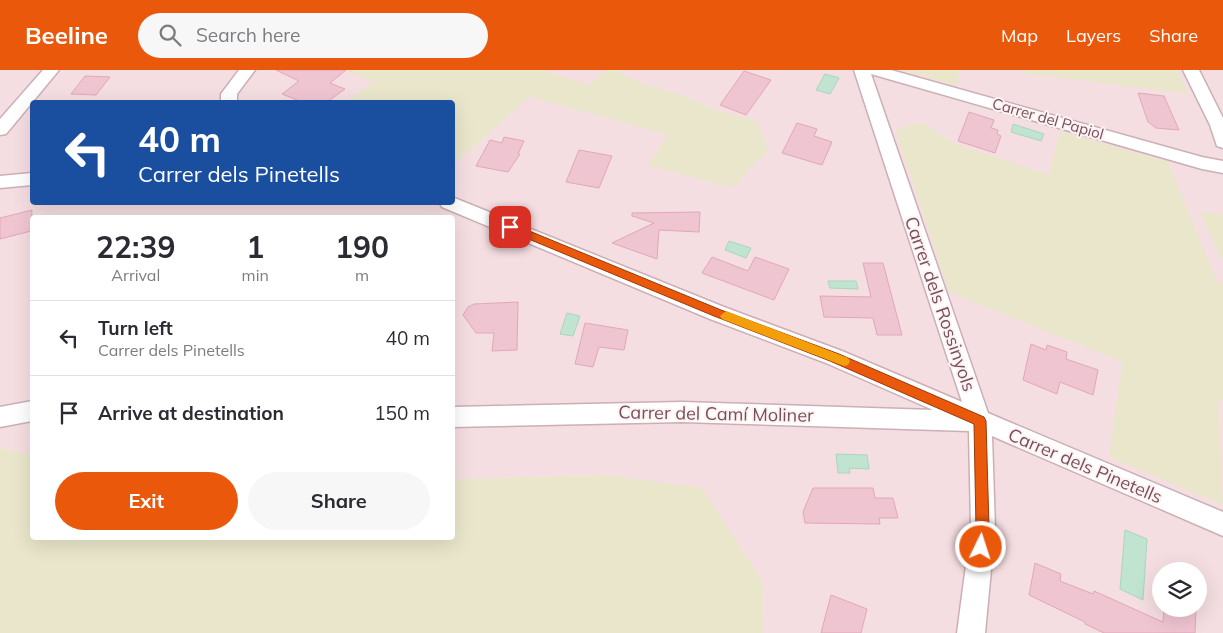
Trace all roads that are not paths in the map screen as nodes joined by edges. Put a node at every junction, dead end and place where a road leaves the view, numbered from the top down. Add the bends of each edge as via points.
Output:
1 (51, 70) edge
2 (247, 70) edge
3 (862, 70) edge
4 (874, 70) edge
5 (1191, 70) edge
6 (229, 100) edge
7 (0, 130) edge
8 (1223, 142) edge
9 (1223, 166) edge
10 (30, 179) edge
11 (0, 182) edge
12 (455, 205) edge
13 (30, 411) edge
14 (0, 417) edge
15 (455, 417) edge
16 (980, 421) junction
17 (1223, 524) edge
18 (971, 633) edge

1 - 7 street
2 - 6 street via 229,94
3 - 16 street, Carrer dels Rossinyols
4 - 9 street, Carrer del Papiol via 1202,163
5 - 8 street
10 - 11 street
12 - 16 street, Carrer dels Pinetells via 834,357
13 - 14 street
15 - 16 street, Carrer del Camí Moliner via 682,412
16 - 17 street, Carrer dels Pinetells
16 - 18 street, Carrer dels Rossinyols via 982,528

